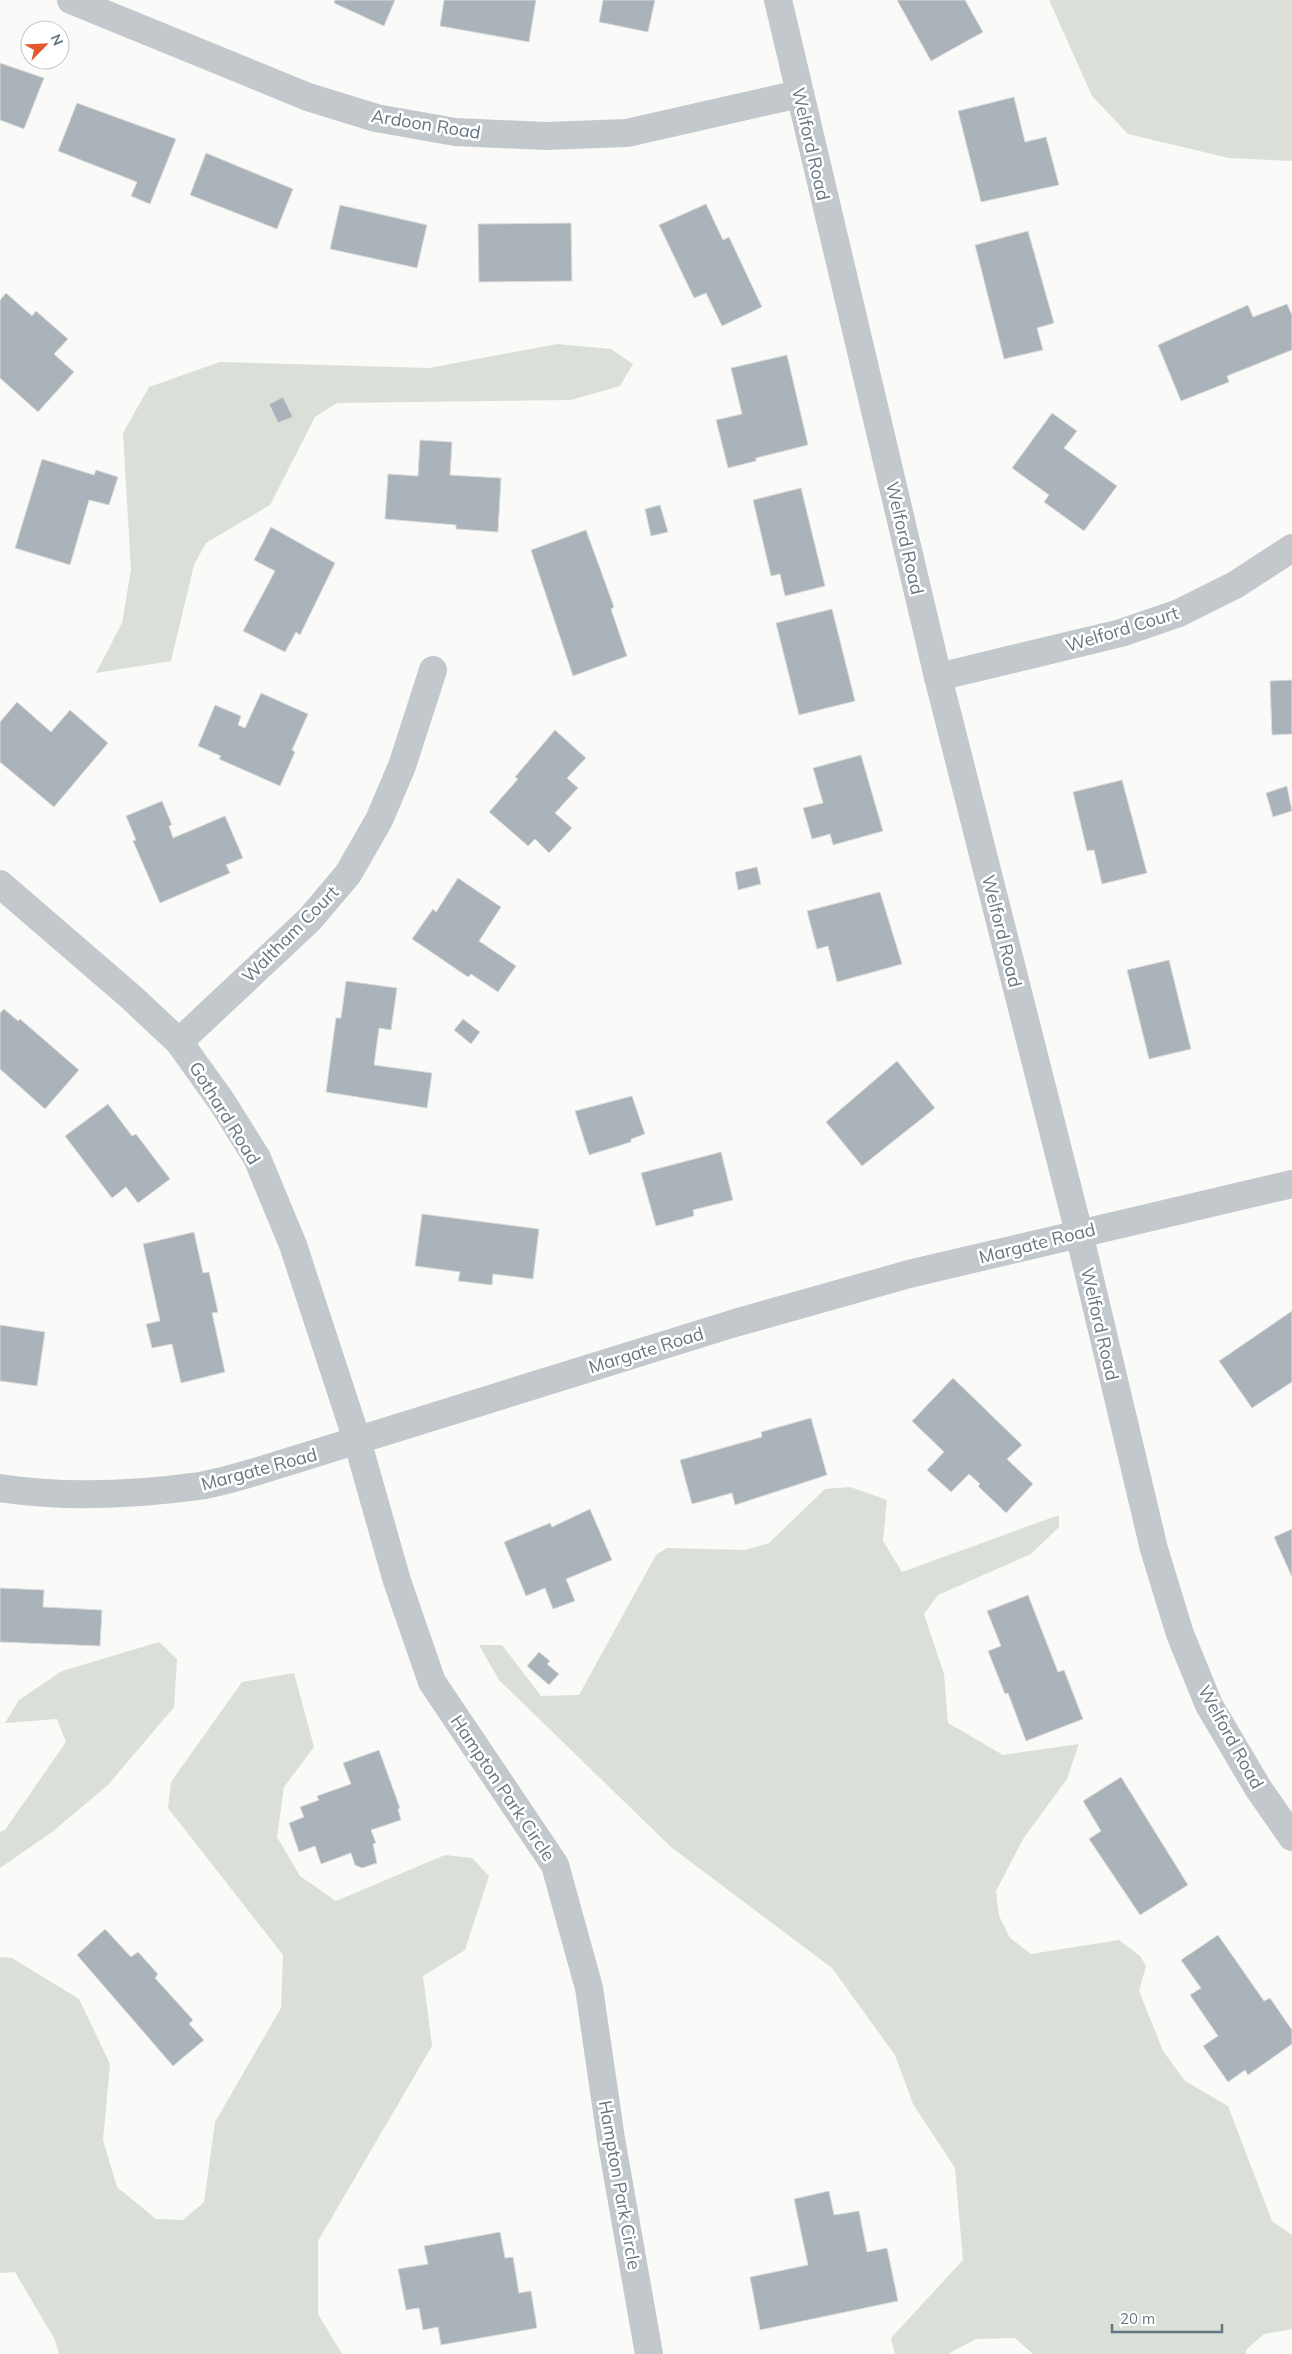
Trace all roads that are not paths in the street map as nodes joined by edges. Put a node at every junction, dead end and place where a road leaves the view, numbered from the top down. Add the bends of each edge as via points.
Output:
1 (71, 0) edge
2 (778, 0) edge
3 (799, 94) junction
4 (1292, 548) edge
5 (433, 670) dead end
6 (938, 677) junction
7 (0, 884) edge
8 (179, 1042) junction
9 (1292, 1184) edge
10 (1079, 1233) junction
11 (357, 1440) junction
12 (0, 1488) edge
13 (1292, 1837) edge
14 (649, 2354) edge

1 - 3 street, Ardoon Road via 308,97 376,118 455,132 545,136 627,133
2 - 3 street, Welford Road
3 - 6 street, Welford Road
4 - 6 street, Welford Court via 1235,585 1179,613 1121,633
5 - 8 street, Waltham Court via 402,766 379,820 348,874 310,919
6 - 10 street, Welford Road
7 - 8 street, Gothard Road via 131,996
8 - 11 street, Gothard Road via 222,1102 256,1158 293,1245
9 - 10 street, Margate Road
10 - 11 street, Margate Road via 910,1274 735,1323
10 - 13 street, Welford Road via 1154,1548 1180,1634 1210,1706 1258,1788
11 - 12 street, Margate Road via 201,1486 123,1493 36,1493
11 - 14 street, Hampton Park Circle via 397,1581 432,1682 555,1865 589,1988 611,2139

